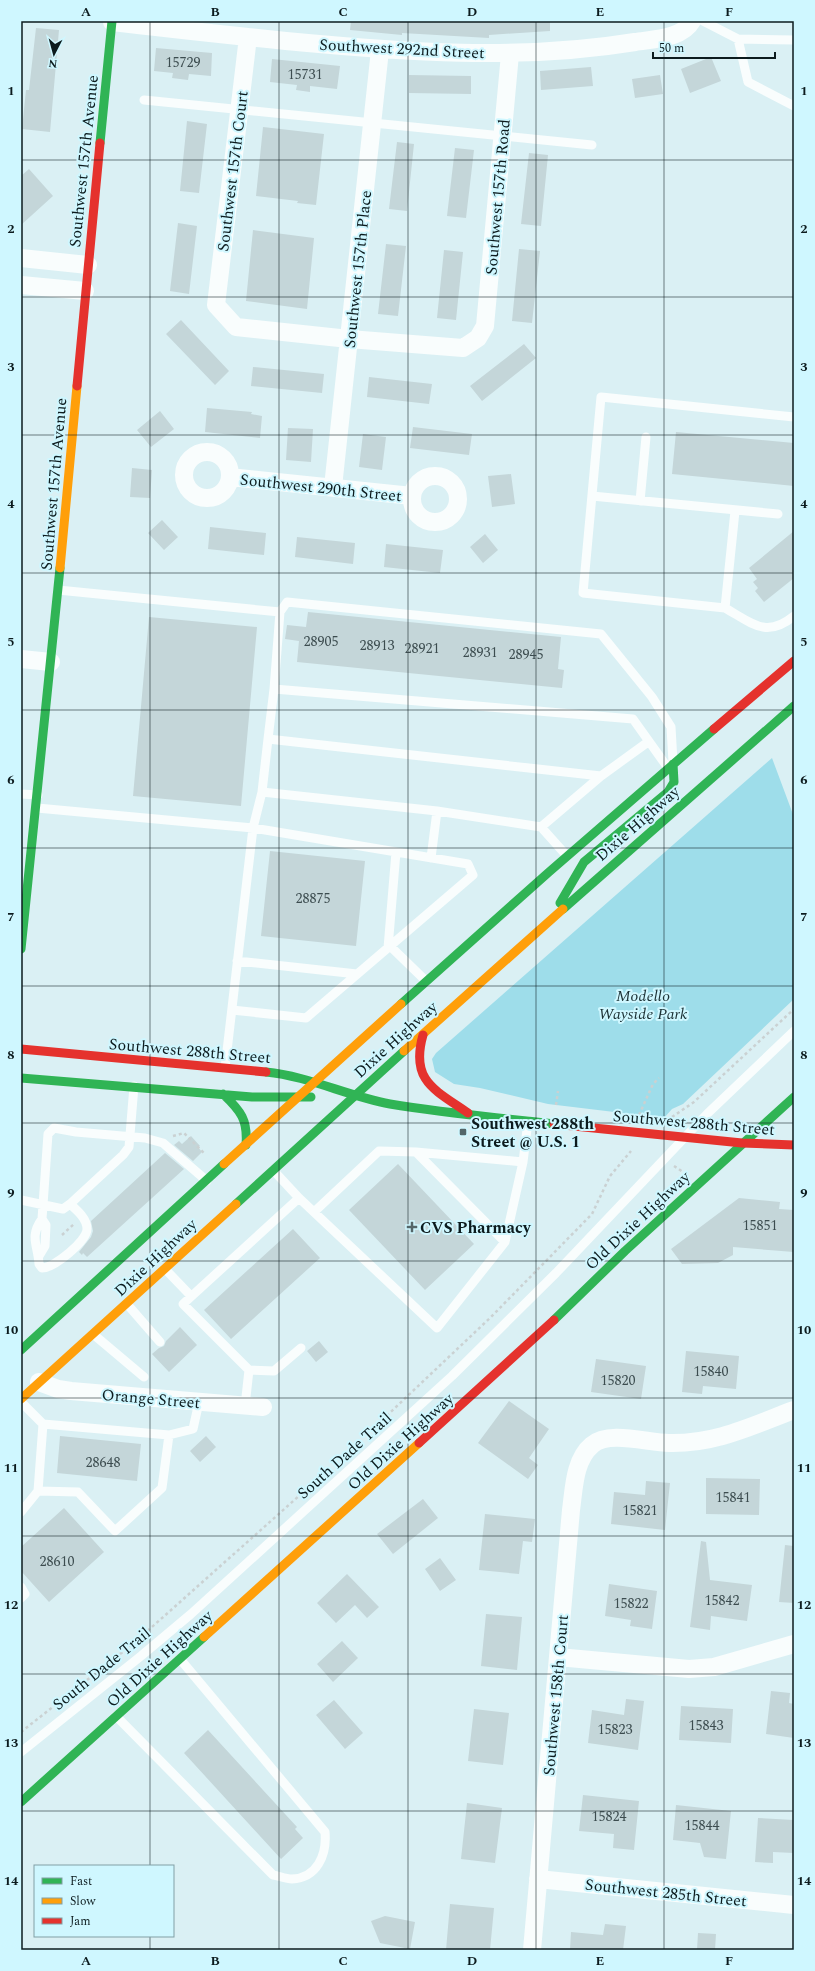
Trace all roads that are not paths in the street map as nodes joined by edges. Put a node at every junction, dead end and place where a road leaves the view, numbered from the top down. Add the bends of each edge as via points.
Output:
1 (112, 22) edge
2 (695, 22) edge
3 (248, 37) junction
4 (738, 39) junction
5 (794, 40) edge
6 (380, 50) junction
7 (510, 54) junction
8 (144, 100) dead end
9 (794, 106) edge
10 (239, 110) junction
11 (372, 124) junction
12 (502, 137) junction
13 (592, 145) dead end
14 (21, 258) edge
15 (88, 265) junction
16 (21, 285) edge
17 (85, 291) junction
18 (350, 339) junction
19 (794, 417) edge
20 (646, 437) dead end
21 (230, 477) dead end
22 (333, 487) junction
23 (412, 496) dead end
24 (592, 496) junction
25 (640, 501) junction
26 (735, 511) junction
27 (778, 514) dead end
28 (58, 590) junction
29 (725, 608) junction
30 (280, 612) junction
31 (794, 616) edge
32 (21, 659) edge
33 (794, 661) edge
34 (50, 662) junction
35 (274, 689) junction
36 (794, 706) edge
37 (786, 713) junction
38 (794, 723) edge
39 (268, 739) junction
40 (648, 742) junction
41 (671, 766) junction
42 (601, 776) junction
43 (262, 792) junction
44 (21, 794) edge
45 (38, 795) junction
46 (37, 808) junction
47 (437, 811) junction
48 (541, 827) junction
49 (253, 828) junction
50 (396, 852) junction
51 (567, 856) junction
52 (431, 858) junction
53 (551, 920) junction
54 (389, 947) junction
55 (21, 949) edge
56 (238, 961) junction
57 (358, 974) junction
58 (426, 981) junction
59 (232, 1010) junction
60 (794, 1032) edge
61 (423, 1035) junction
62 (21, 1050) edge
63 (225, 1069) junction
64 (21, 1078) edge
65 (314, 1083) junction
66 (134, 1086) junction
67 (222, 1094) junction
68 (354, 1096) junction
69 (794, 1096) edge
70 (297, 1098) junction
71 (468, 1113) junction
72 (528, 1121) junction
73 (130, 1137) junction
74 (685, 1138) junction
75 (742, 1143) junction
76 (246, 1145) junction
77 (794, 1145) edge
78 (416, 1152) junction
79 (523, 1162) junction
80 (273, 1169) junction
81 (207, 1181) junction
82 (299, 1198) junction
83 (21, 1200) edge
84 (70, 1204) junction
85 (43, 1205) junction
86 (314, 1212) junction
87 (506, 1242) junction
88 (165, 1269) junction
89 (191, 1296) junction
90 (127, 1304) junction
91 (93, 1334) junction
92 (160, 1342) dead end
93 (301, 1348) dead end
94 (21, 1350) edge
95 (249, 1370) junction
96 (144, 1376) dead end
97 (40, 1382) junction
98 (21, 1400) edge
99 (199, 1402) junction
100 (245, 1406) junction
101 (263, 1407) dead end
102 (794, 1410) edge
103 (43, 1424) junction
104 (169, 1435) junction
105 (38, 1491) junction
106 (21, 1512) edge
107 (21, 1587) edge
108 (21, 1598) edge
109 (794, 1644) edge
110 (558, 1657) junction
111 (180, 1659) junction
112 (116, 1716) junction
113 (21, 1752) edge
114 (21, 1802) edge
115 (538, 1879) junction
116 (794, 1905) edge
117 (532, 1950) edge

1 - 3 street, Southwest 292nd Street
1 - 15 main road, Southwest 157th Avenue
2 - 4 lane
2 - 7 street, Southwest 292nd Street via 674,35 618,44
3 - 6 street, Southwest 292nd Street
3 - 10 street, Southwest 157th Court
4 - 5 lane
4 - 9 lane via 748,82
6 - 7 street, Southwest 292nd Street
6 - 11 street, Southwest 157th Place
7 - 12 street, Southwest 157th Road
8 - 10 lane
10 - 11 lane
10 - 18 street, Southwest 157th Court via 216,305 236,327
11 - 12 lane
11 - 18 street, Southwest 157th Place
12 - 13 lane
12 - 18 street, Southwest 157th Road via 485,326 478,338 463,348
14 - 15 street
15 - 17 main road, Southwest 157th Avenue
16 - 17 street
17 - 28 main road, Southwest 157th Avenue
18 - 22 street, Southwest 157th Place
19 - 24 lane via 601,397
20 - 25 lane
21 - 22 street, Southwest 290th Street
22 - 23 street, Southwest 290th Street
24 - 25 lane
24 - 29 lane via 583,593
25 - 26 lane
26 - 27 lane
26 - 29 lane
28 - 30 lane
28 - 34 main road, Southwest 157th Avenue
29 - 31 lane via 761,628 782,625
30 - 35 lane
30 - 41 lane via 287,602 601,634 652,697 671,727
32 - 34 street
33 - 41 main road, Dixie Highway
34 - 45 main road, Southwest 157th Avenue
35 - 39 lane
35 - 40 lane via 634,720
36 - 37 main road, Dixie Highway
37 - 38 lane
37 - 53 main road, Dixie Highway
39 - 42 lane
39 - 43 lane
40 - 41 lane
40 - 42 lane
41 - 51 main road, Dixie Highway
41 - 53 main road via 674,782 668,792 584,862
42 - 48 lane
43 - 47 lane
43 - 49 lane
44 - 45 lane
45 - 46 main road, Southwest 157th Avenue
46 - 49 lane
46 - 55 main road, Southwest 157th Avenue
47 - 48 lane
47 - 52 lane
48 - 51 lane
49 - 50 lane
49 - 56 lane
50 - 52 lane
50 - 54 lane
51 - 58 main road, Dixie Highway
52 - 54 lane via 468,864 473,875
53 - 61 main road, Dixie Highway
54 - 57 lane
54 - 58 lane
56 - 57 lane
56 - 59 lane
57 - 59 lane via 306,1018
58 - 65 main road, Dixie Highway
59 - 63 lane
60 - 74 lane
61 - 68 main road, Dixie Highway
61 - 71 main road via 418,1058 423,1075 429,1084
62 - 63 main road, Southwest 288th Street
63 - 65 main road, Southwest 288th Street via 288,1074
64 - 66 main road, Southwest 288th Street
65 - 68 main road, Southwest 288th Street
65 - 70 main road, Dixie Highway
66 - 67 main road, Southwest 288th Street
66 - 73 lane
67 - 70 main road, Southwest 288th Street
67 - 76 main road via 239,1108 244,1116 248,1133
68 - 70 main road, Southwest 288th Street
68 - 71 main road, Southwest 288th Street via 390,1104
68 - 80 main road, Dixie Highway
69 - 75 main road, Old Dixie Highway
70 - 76 main road, Dixie Highway
71 - 72 main road, Southwest 288th Street
72 - 74 main road, Southwest 288th Street
72 - 79 lane
73 - 81 lane via 163,1143
73 - 84 lane via 129,1147 123,1155
73 - 85 lane via 51,1128 47,1139
74 - 75 main road, Southwest 288th Street
74 - 113 lane via 517,1313 392,1432 191,1614
75 - 77 main road, Southwest 288th Street
75 - 111 main road, Old Dixie Highway via 533,1340
76 - 81 main road, Dixie Highway
78 - 79 lane
78 - 86 lane via 379,1151
78 - 87 lane
79 - 87 lane
80 - 82 lane
80 - 88 main road, Dixie Highway
81 - 94 main road, Dixie Highway
82 - 86 lane
82 - 89 lane
83 - 85 lane
84 - 85 lane via 63,1209
84 - 85 lane via 86,1221 85,1237 50,1267 42,1268 39,1256 45,1246 46,1225 42,1219
86 - 87 lane via 436,1328
88 - 89 lane
88 - 90 main road, Dixie Highway
89 - 95 lane via 183,1304
90 - 91 main road, Dixie Highway
90 - 92 lane
91 - 96 lane
91 - 97 main road, Dixie Highway
93 - 95 lane via 274,1371
95 - 100 lane
97 - 98 main road, Dixie Highway
97 - 99 street, Orange Street via 71,1391
98 - 103 lane
99 - 100 street, Orange Street
99 - 104 lane via 193,1429
100 - 101 street, Orange Street
102 - 110 street, Southwest 158th Court via 712,1440 668,1443 610,1438 592,1445 582,1458 574,1485
103 - 104 lane
103 - 105 lane
104 - 105 lane via 162,1488 115,1531 78,1492
105 - 106 lane
107 - 108 lane via 25,1594
109 - 110 street via 714,1667 689,1669
110 - 115 street, Southwest 158th Court
111 - 112 main road, Old Dixie Highway
111 - 112 lane via 325,1832 326,1843 316,1870 305,1877 290,1879 273,1875
112 - 114 main road, Old Dixie Highway
115 - 116 street, Southwest 285th Street
115 - 117 street, Southwest 158th Court

